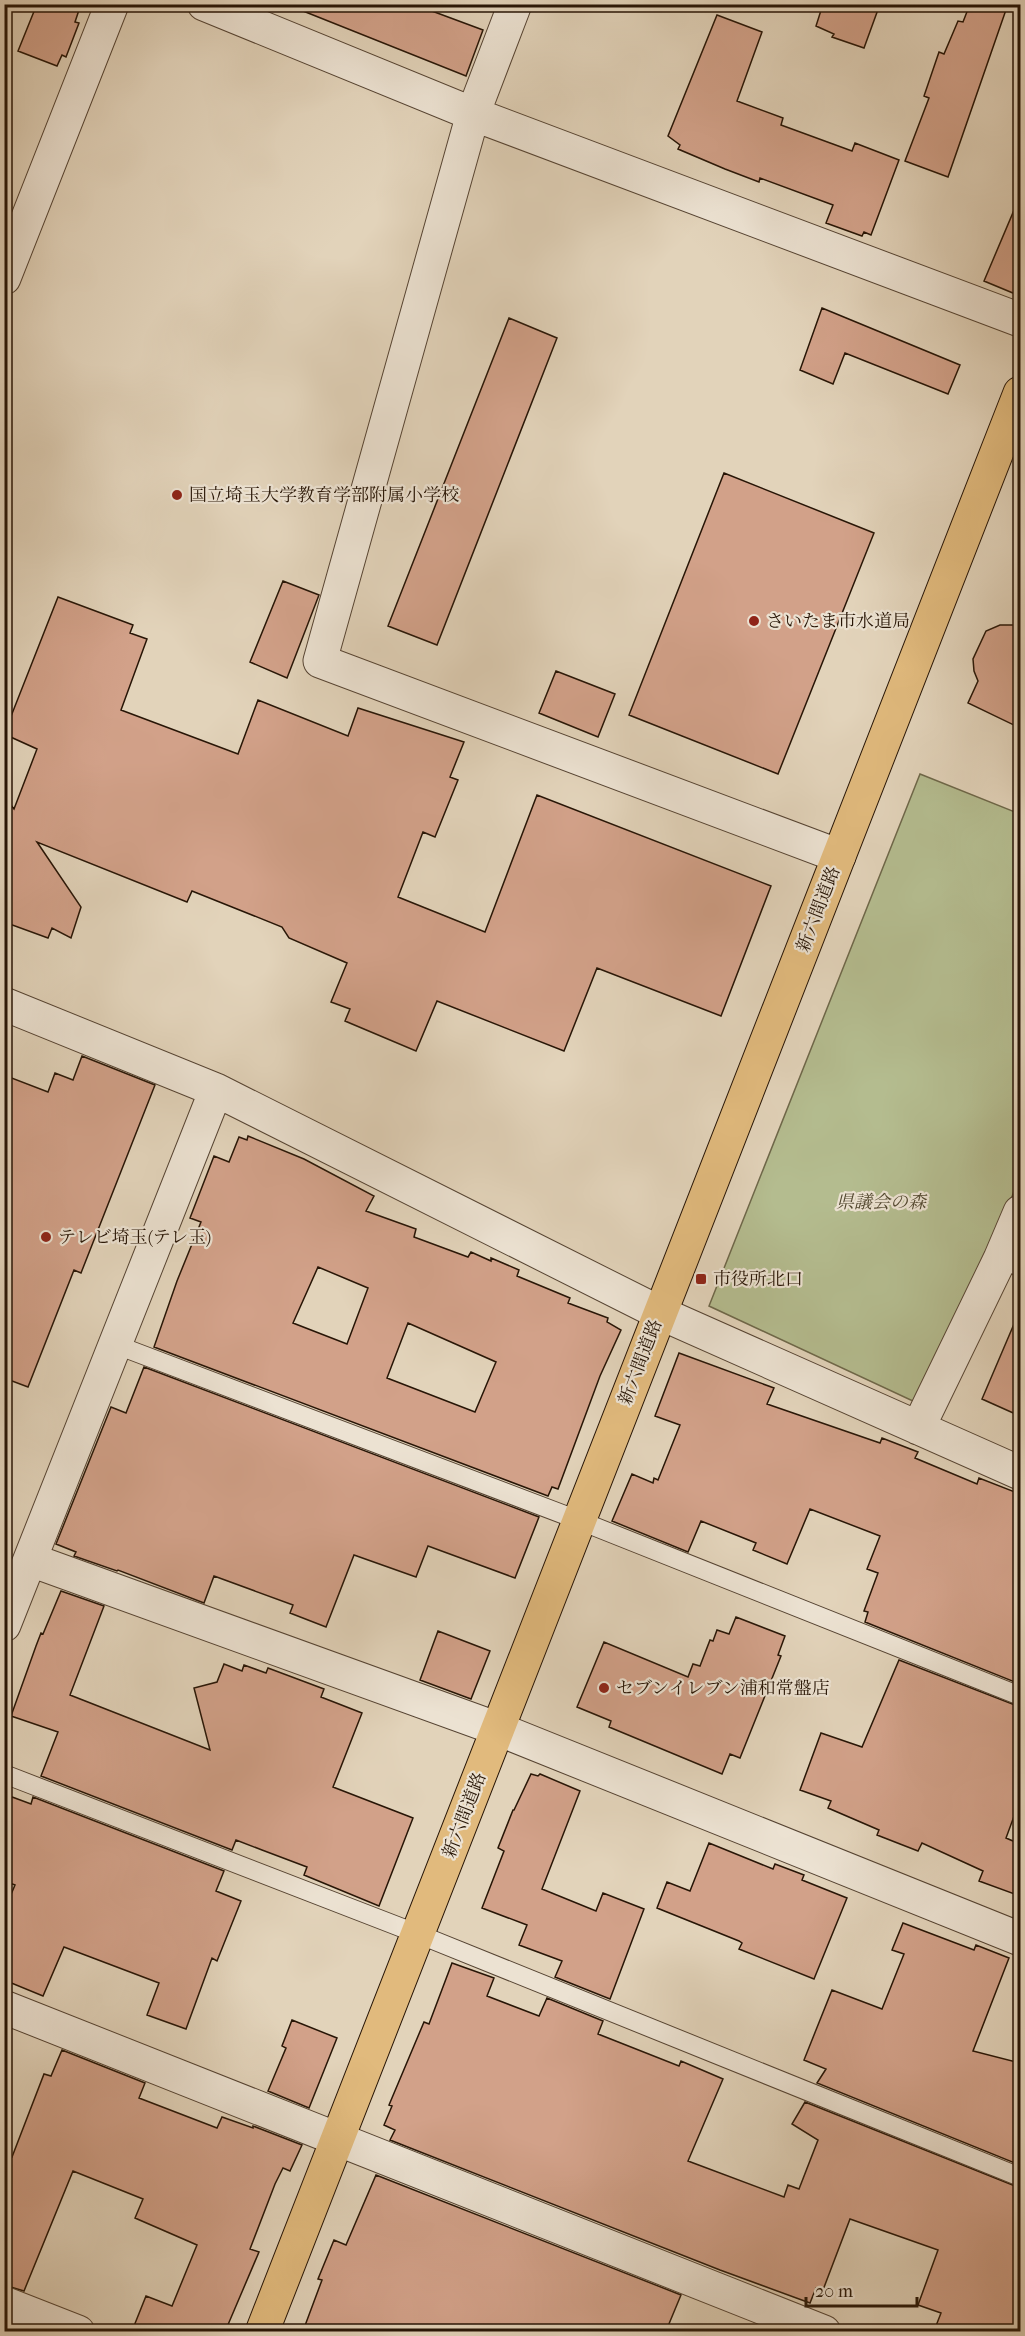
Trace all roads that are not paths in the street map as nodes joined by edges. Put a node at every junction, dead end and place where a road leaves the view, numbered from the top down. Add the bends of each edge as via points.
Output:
1 (112, 4) edge
2 (204, 4) edge
3 (514, 4) edge
4 (473, 114) junction
5 (4, 278) edge
6 (1020, 320) edge
7 (1020, 393) edge
8 (839, 856) junction
9 (4, 1004) edge
10 (216, 1090) junction
11 (1020, 1212) edge
12 (1010, 1263) edge
13 (660, 1312) junction
14 (114, 1344) junction
15 (918, 1428) junction
16 (1020, 1473) edge
17 (578, 1520) junction
18 (31, 1560) junction
19 (4, 1625) edge
20 (1020, 1696) edge
21 (498, 1729) junction
22 (4, 1774) edge
23 (418, 1934) junction
24 (1020, 1939) edge
25 (4, 2007) edge
26 (337, 2140) junction
27 (1020, 2177) edge
28 (4, 2302) edge
29 (78, 2331) edge
30 (262, 2331) edge
31 (824, 2331) edge

1 - 5 street
2 - 4 street
3 - 4 street
4 - 6 street
4 - 8 street via 320,661
7 - 8 main road, 新六間道路
8 - 13 main road, 新六間道路
9 - 10 street
10 - 13 street
10 - 14 street
11 - 12 street
12 - 15 street
13 - 15 street
13 - 17 main road, 新六間道路
14 - 17 lane
14 - 18 street
15 - 16 street
17 - 20 lane
17 - 21 main road, 新六間道路
18 - 19 street
18 - 21 street
21 - 23 main road, 新六間道路
21 - 24 street
22 - 23 lane
23 - 26 main road, 新六間道路
23 - 27 lane
25 - 26 street
26 - 30 main road, 新六間道路
26 - 31 street
28 - 29 street

